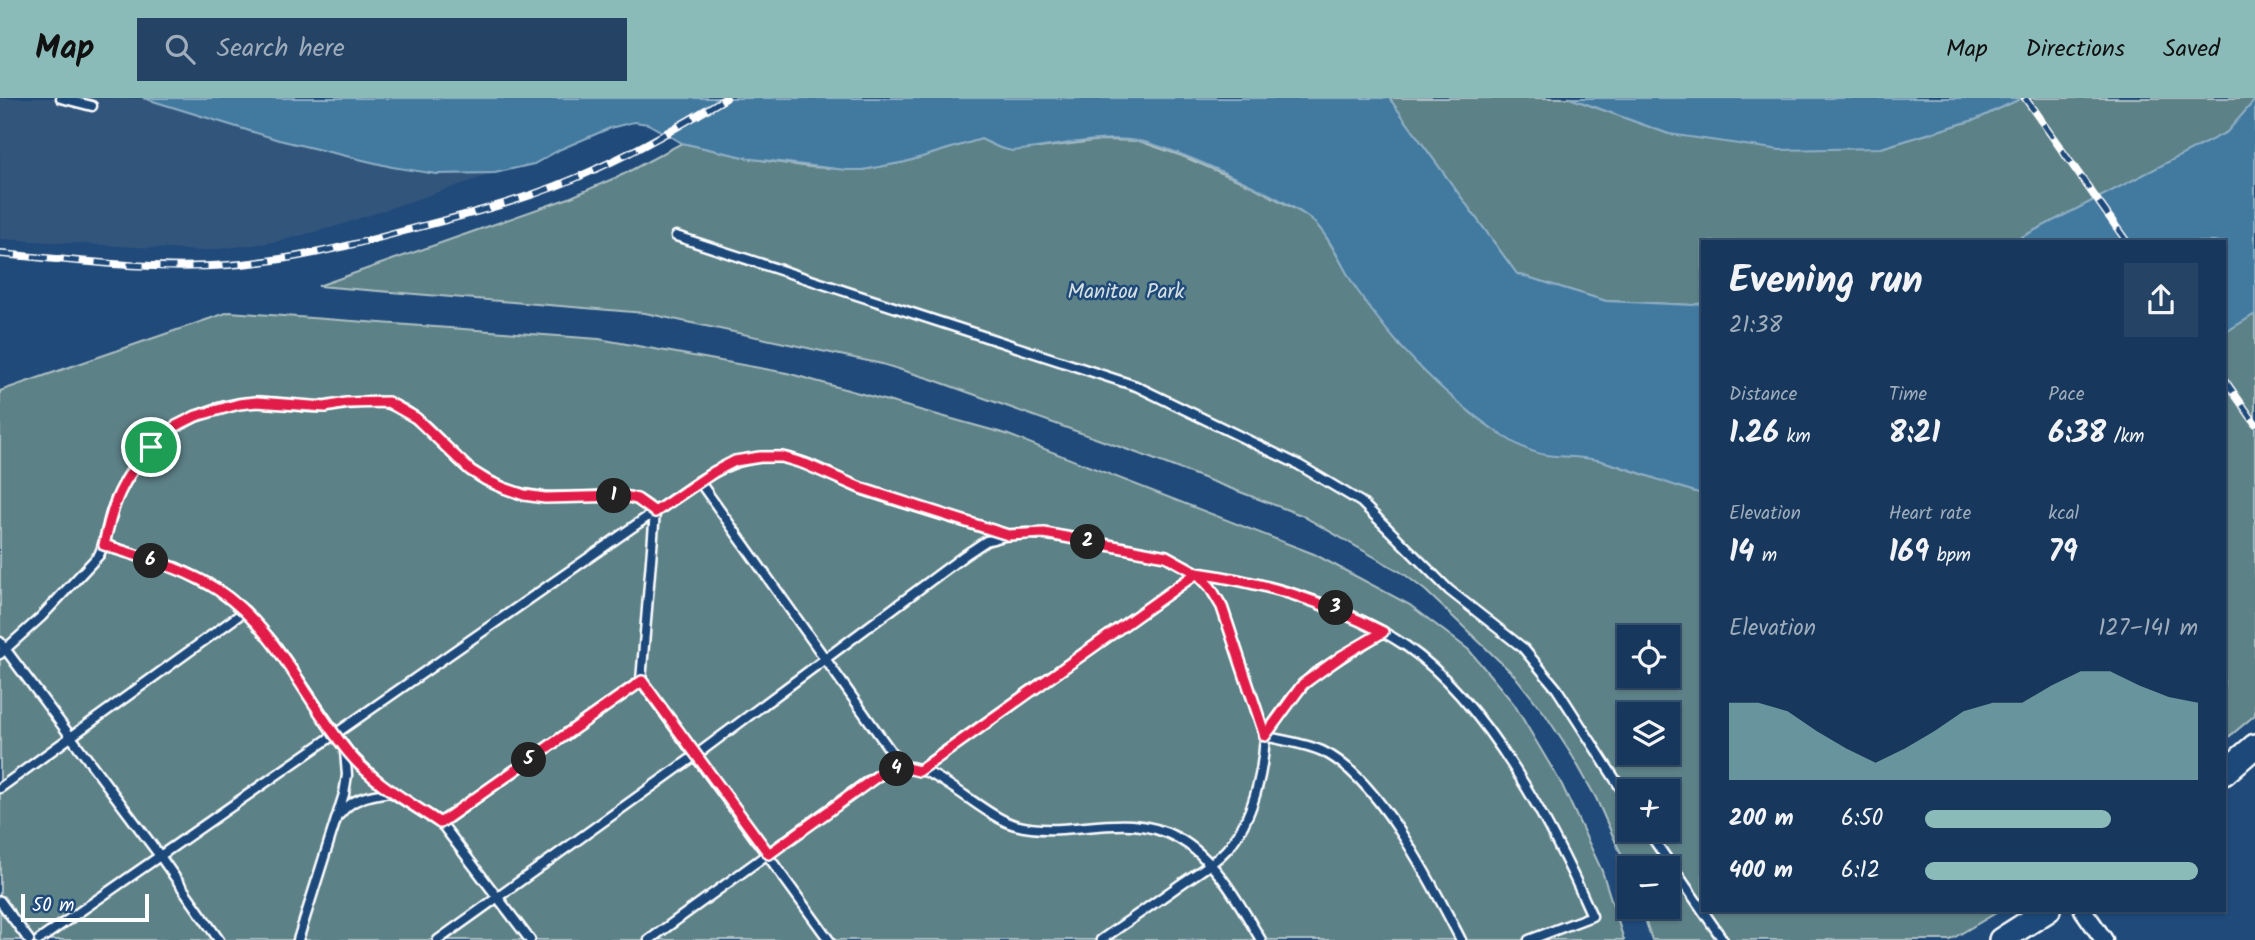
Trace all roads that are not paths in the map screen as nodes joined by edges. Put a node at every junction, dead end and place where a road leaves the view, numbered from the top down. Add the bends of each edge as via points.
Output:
1 (61, 98) edge
2 (92, 106) dead end
3 (676, 236) dead end
4 (699, 481) junction
5 (655, 512) junction
6 (1008, 535) junction
7 (104, 545) junction
8 (1197, 573) junction
9 (245, 611) junction
10 (1383, 632) junction
11 (2, 649) edge
12 (825, 658) junction
13 (642, 681) junction
14 (335, 734) junction
15 (1265, 736) junction
16 (70, 737) junction
17 (2255, 746) edge
18 (345, 748) junction
19 (696, 755) junction
20 (902, 767) junction
21 (919, 771) junction
22 (2226, 771) edge
23 (1617, 782) edge
24 (0, 788) edge
25 (391, 792) junction
26 (336, 819) junction
27 (440, 823) junction
28 (1655, 842) edge
29 (769, 854) junction
30 (160, 856) junction
31 (1210, 864) junction
32 (498, 897) junction
33 (0, 901) edge
34 (1701, 908) edge
35 (1704, 912) edge
36 (2045, 912) edge
37 (2084, 912) edge
38 (29, 940) edge
39 (39, 940) edge
40 (219, 940) edge
41 (299, 940) edge
42 (438, 940) edge
43 (530, 940) edge
44 (649, 940) edge
45 (829, 940) edge
46 (1101, 940) edge
47 (1261, 940) edge
48 (1461, 940) edge
49 (1529, 940) edge
50 (1723, 940) edge
51 (2001, 940) edge
52 (2104, 940) edge

1 - 2 lane
3 - 23 lane via 1136,386 1299,465 1361,502 1449,590 1522,648 1557,688
4 - 5 lane
4 - 6 lane via 735,461 782,457 863,489
4 - 12 lane
5 - 7 lane via 624,496 545,498 504,488 470,470 416,418 388,402 307,407 257,402 196,416 151,447 124,483
5 - 13 lane
5 - 14 lane
6 - 8 lane via 1044,533 1166,556
6 - 12 lane via 986,541 965,555
7 - 9 lane via 177,568
7 - 11 lane via 90,565
8 - 10 lane via 1301,596 1342,610
8 - 15 lane via 1222,607
8 - 21 lane
9 - 14 lane via 276,646
9 - 16 lane
10 - 15 lane via 1303,684
10 - 49 lane via 1431,667 1481,720 1576,880 1592,916
11 - 16 lane
12 - 19 lane
12 - 20 lane
13 - 19 lane
13 - 27 lane
14 - 18 lane
14 - 30 lane
15 - 31 lane via 1260,773 1247,813 1229,847
15 - 48 lane via 1321,750 1354,774 1418,860
16 - 24 lane
16 - 30 lane
17 - 22 street
18 - 25 lane
18 - 26 lane via 347,775
19 - 29 lane
19 - 32 lane
20 - 21 lane
20 - 29 lane via 868,782
21 - 31 lane via 1015,825 1042,829 1139,824 1191,845
25 - 26 lane via 351,802
25 - 27 lane
26 - 41 lane
27 - 32 lane
28 - 34 lane
29 - 44 lane
29 - 45 lane
30 - 39 lane
30 - 40 lane
31 - 46 lane
31 - 47 lane
32 - 42 lane
32 - 43 lane
33 - 38 lane
35 - 50 lane
36 - 51 street
37 - 52 street

